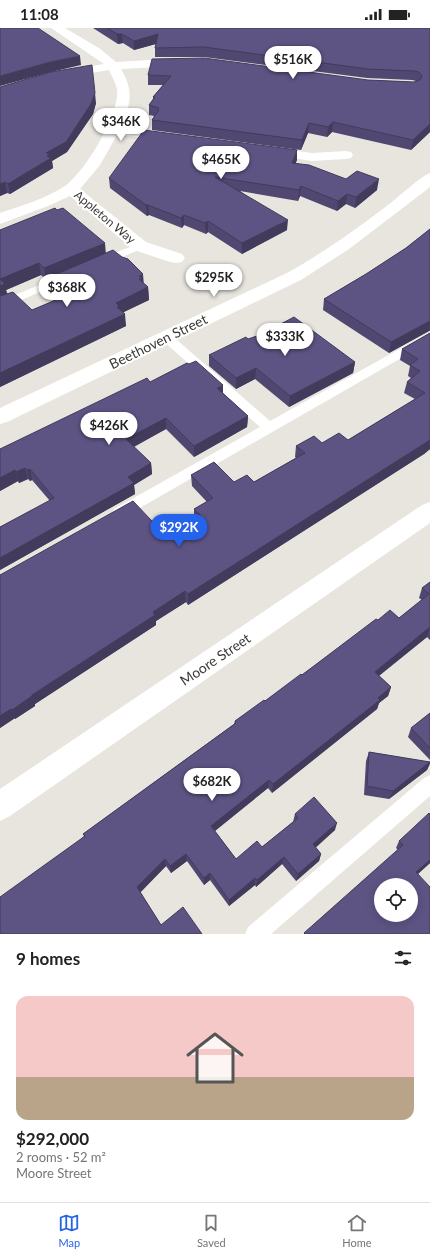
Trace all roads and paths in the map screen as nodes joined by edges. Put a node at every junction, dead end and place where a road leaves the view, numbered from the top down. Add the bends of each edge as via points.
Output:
1 (58, 28) edge
2 (197, 62) edge
3 (112, 66) junction
4 (49, 77) edge
5 (113, 130) junction
6 (186, 140) edge
7 (257, 149) edge
8 (346, 155) dead end
9 (430, 178) edge
10 (71, 189) junction
11 (0, 219) edge
12 (140, 246) junction
13 (176, 258) dead end
14 (0, 305) edge
15 (430, 336) edge
16 (166, 337) junction
17 (0, 417) edge
18 (270, 428) junction
19 (430, 511) edge
20 (111, 518) edge
21 (430, 784) edge
22 (0, 806) edge
23 (255, 934) edge

1 - 3 street, Appleton Way
2 - 3 street
3 - 4 street
3 - 5 street, Appleton Way via 124,92 124,101
5 - 6 street
5 - 10 street, Appleton Way via 88,171
7 - 8 street via 312,157
9 - 16 street, Beethoven Street via 349,243 317,264
10 - 11 street
10 - 12 street, Appleton Way
12 - 13 street, Appleton Way
12 - 14 lane
15 - 18 lane
16 - 17 street, Beethoven Street
16 - 18 lane
18 - 20 lane
19 - 22 street, Moore Street
21 - 23 lane

